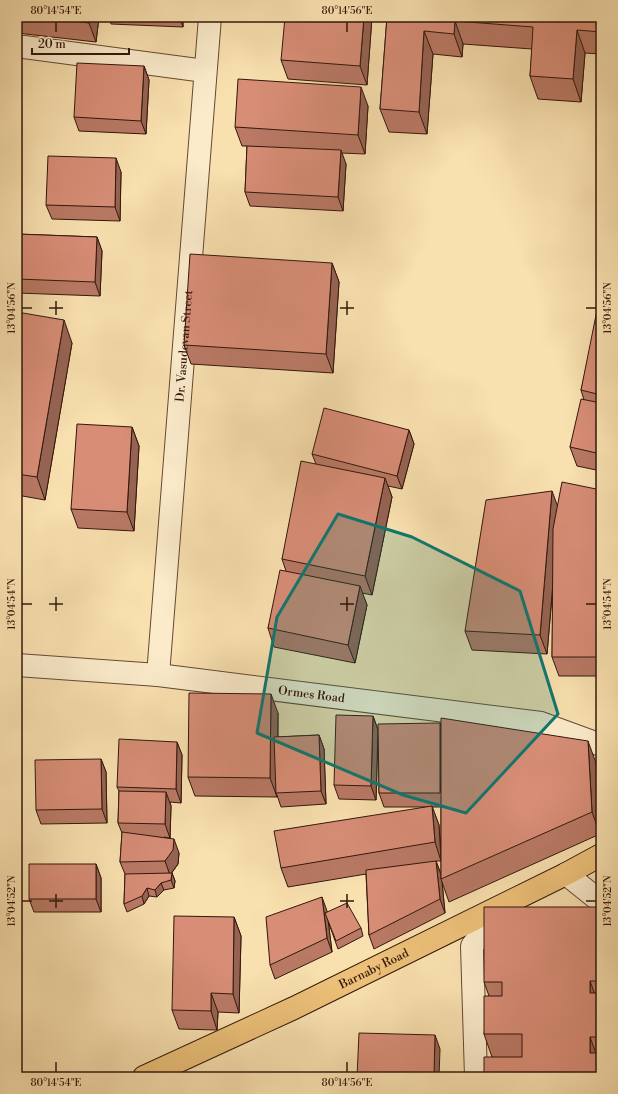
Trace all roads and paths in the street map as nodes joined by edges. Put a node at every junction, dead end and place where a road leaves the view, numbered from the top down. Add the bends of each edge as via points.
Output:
1 (210, 17) edge
2 (24, 47) dead end
3 (205, 71) junction
4 (17, 665) edge
5 (158, 675) junction
6 (601, 745) edge
7 (601, 855) edge
8 (583, 868) edge
9 (596, 909) edge
10 (534, 923) edge
11 (144, 1077) edge
12 (476, 1077) edge

1 - 3 street, Dr. Vasudevan Street
2 - 3 street
3 - 5 street, Dr. Vasudevan Street
4 - 5 street, Ormes Road
5 - 6 street, Ormes Road via 541,723
7 - 8 main road, Barnaby Road
8 - 9 street
8 - 11 main road, Barnaby Road via 294,1008
10 - 12 street via 482,933 472,946

